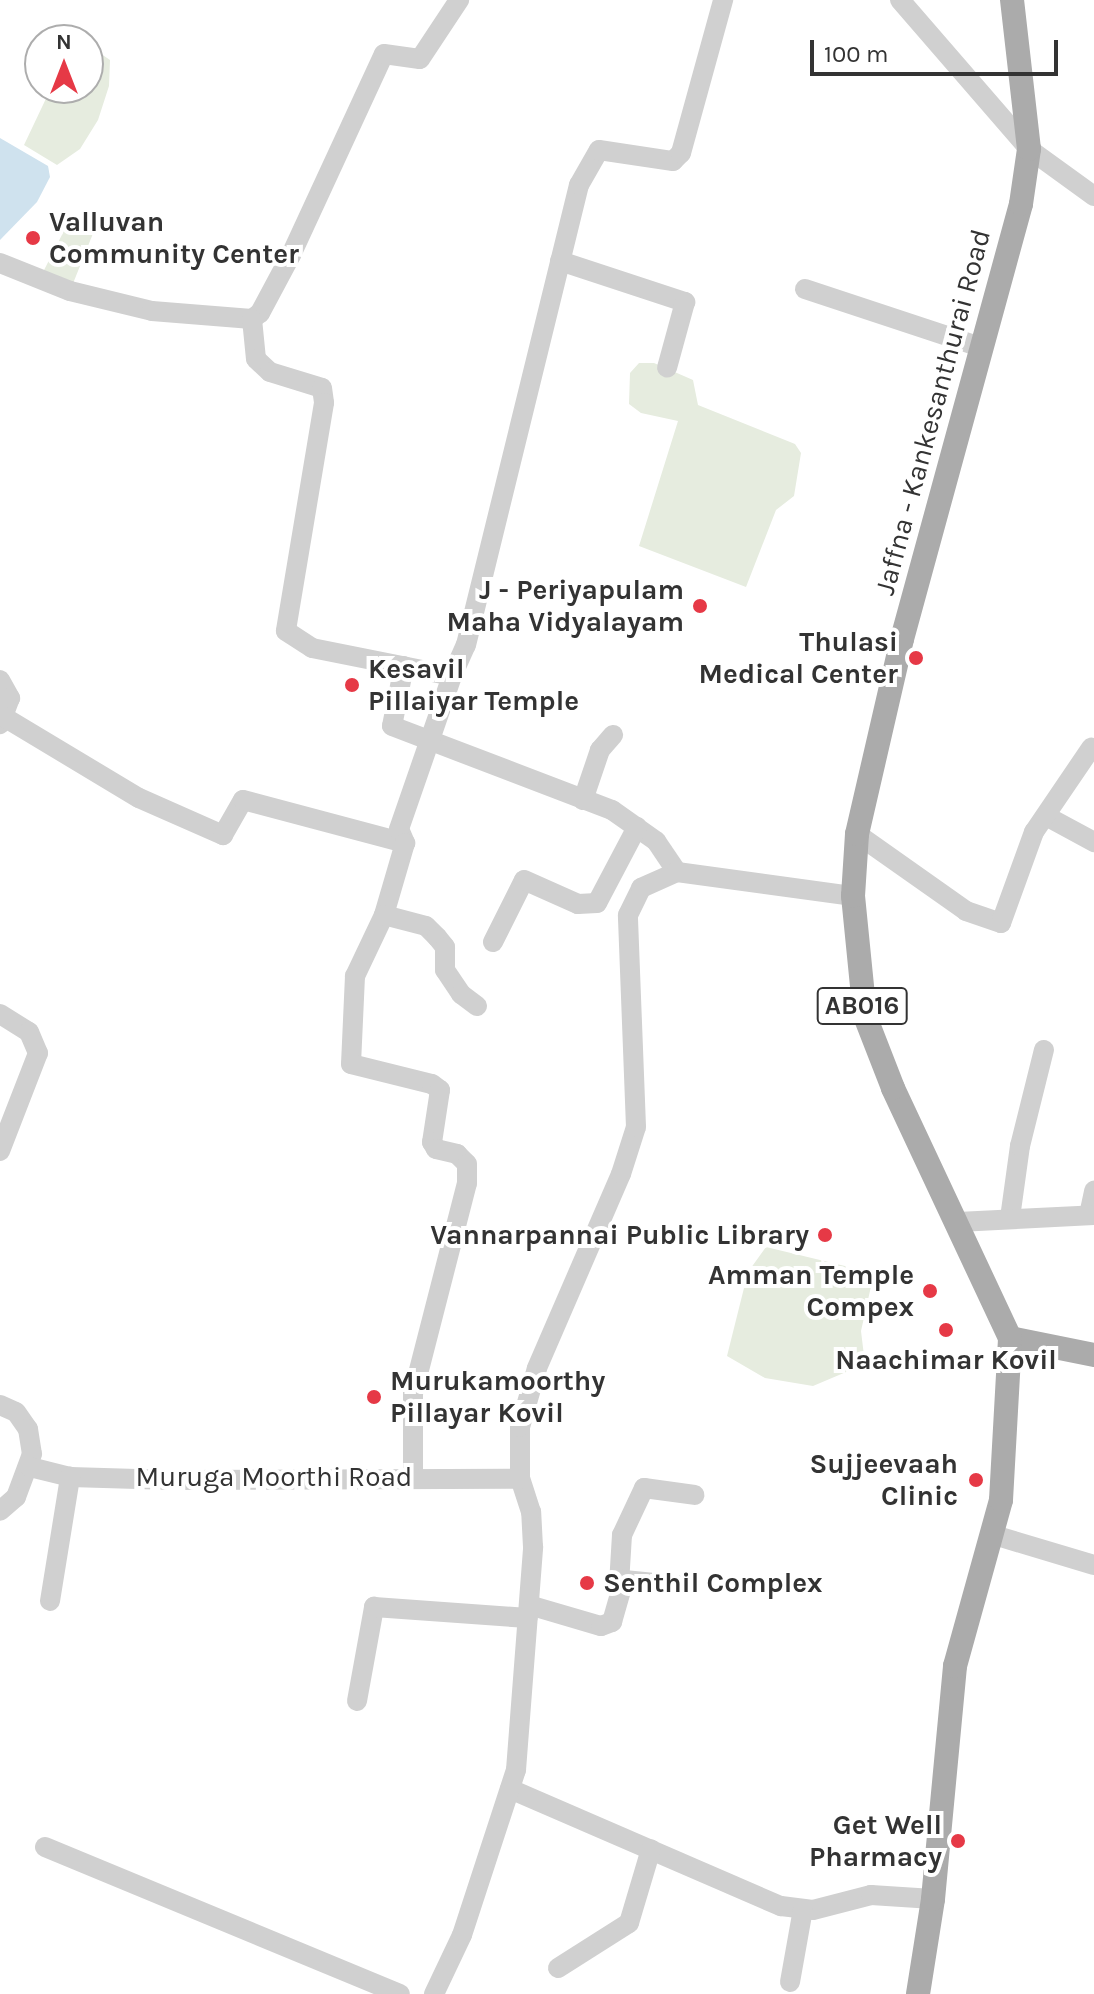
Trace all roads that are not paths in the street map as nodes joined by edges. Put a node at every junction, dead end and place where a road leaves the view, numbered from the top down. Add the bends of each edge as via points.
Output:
1 (459, 0) edge
2 (723, 0) edge
3 (900, 0) edge
4 (1012, 0) edge
5 (1029, 149) junction
6 (1094, 196) edge
7 (560, 261) junction
8 (0, 263) edge
9 (805, 289) dead end
10 (252, 319) junction
11 (980, 347) junction
12 (667, 368) dead end
13 (404, 666) junction
14 (452, 676) junction
15 (0, 680) edge
16 (2, 720) edge
17 (613, 735) dead end
18 (427, 744) junction
19 (1091, 748) dead end
20 (583, 800) junction
21 (1046, 816) junction
22 (637, 827) junction
23 (857, 834) junction
24 (1094, 842) edge
25 (405, 843) junction
26 (677, 872) junction
27 (853, 896) junction
28 (384, 915) junction
29 (493, 942) dead end
30 (477, 1006) dead end
31 (0, 1014) edge
32 (1044, 1050) dead end
33 (0, 1151) edge
34 (1094, 1191) edge
35 (1091, 1215) edge
36 (1010, 1218) junction
37 (958, 1222) junction
38 (1010, 1338) junction
39 (1094, 1355) edge
40 (0, 1405) edge
41 (30, 1467) junction
42 (70, 1477) junction
43 (413, 1478) junction
44 (520, 1479) junction
45 (695, 1495) dead end
46 (0, 1511) edge
47 (994, 1535) junction
48 (1094, 1565) edge
49 (619, 1584) junction
50 (685, 1586) dead end
51 (50, 1601) dead end
52 (529, 1612) junction
53 (357, 1701) dead end
54 (510, 1789) junction
55 (45, 1847) dead end
56 (651, 1849) junction
57 (933, 1899) junction
58 (803, 1909) junction
59 (558, 1968) dead end
60 (790, 1982) dead end
61 (400, 1994) edge
62 (434, 1994) edge
63 (918, 1994) edge

1 - 10 street via 420,59 384,54 291,255
2 - 7 street via 681,153 673,161 599,150 579,185
3 - 5 street
4 - 5 main road, Jaffna - Kankesanthurai Road / AB016
5 - 6 street
5 - 11 main road, Jaffna - Kankesanthurai Road / AB016 via 1021,204
7 - 12 street via 685,302
7 - 14 street via 466,645
8 - 10 street via 70,291 152,311
9 - 11 street
10 - 13 street via 256,359 270,372 322,388 324,403 286,631 312,648
11 - 23 main road, Jaffna - Kankesanthurai Road / AB016 via 902,639
13 - 14 street
13 - 18 street via 392,726
14 - 18 street
15 - 16 street via 10,698
16 - 25 street via 139,798 223,835 243,800
17 - 20 street via 600,750
18 - 20 street
18 - 25 street via 399,829
19 - 21 street
20 - 22 street via 612,810
21 - 23 street via 1027,848 1001,923 966,911
21 - 24 street
22 - 26 street via 656,841
22 - 29 street via 597,903 578,904 524,880
23 - 27 main road, Jaffna - Kankesanthurai Road / AB016
25 - 28 street
26 - 27 street
26 - 44 street via 641,888 628,915 636,1127 537,1368 520,1427
27 - 37 main road, Jaffna - Kankesanthurai Road / AB016 via 865,1016 910,1127
28 - 30 street via 426,926 445,947 445,970
28 - 43 street via 355,976 351,1064 432,1084 442,1099 432,1142 467,1164 467,1183 413,1393
31 - 33 street via 29,1032 38,1053
32 - 36 street via 1020,1146
34 - 35 street
35 - 36 street
36 - 37 street
37 - 38 main road, Jaffna - Kankesanthurai Road / AB016
38 - 39 main road
38 - 47 main road, Jaffna - Kankesanthurai Road / AB016 via 1005,1466
40 - 41 street via 16,1412 28,1429
41 - 42 street, Muruga Moorthi Road
41 - 46 street via 16,1497
42 - 43 street, Muruga Moorthi Road
42 - 51 street
43 - 44 street, Muruga Moorthi Road
44 - 52 street via 531,1512
45 - 49 street via 644,1488 622,1535
47 - 48 street
47 - 57 main road, Jaffna - Kankesanthurai Road / AB016 via 955,1666
49 - 50 street via 647,1580
49 - 52 street via 612,1622 601,1626
52 - 53 street via 374,1607
52 - 54 street
54 - 56 street
54 - 62 street via 462,1935
55 - 61 street
56 - 58 street via 751,1897
56 - 59 street via 629,1923
57 - 58 street via 871,1895
57 - 63 main road, Jaffna - Kankesanthurai Road / AB016
58 - 60 street

